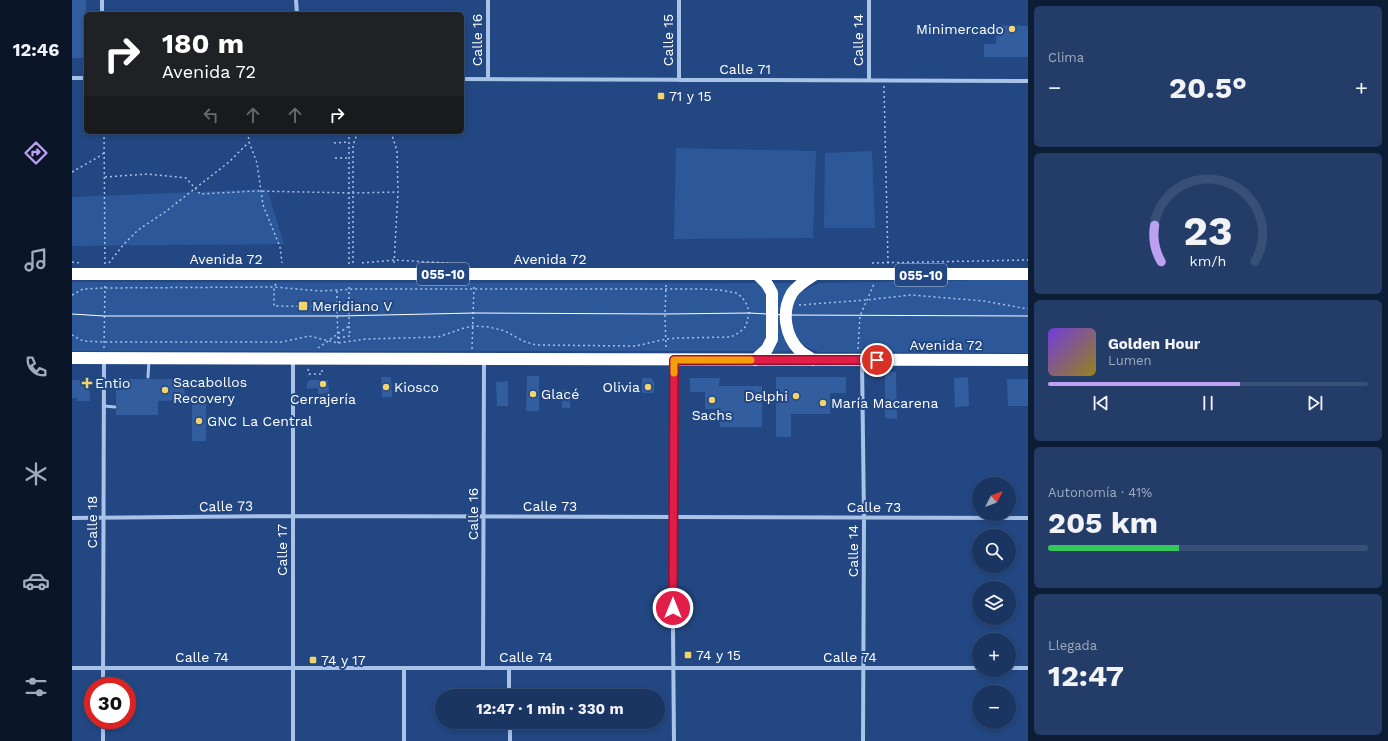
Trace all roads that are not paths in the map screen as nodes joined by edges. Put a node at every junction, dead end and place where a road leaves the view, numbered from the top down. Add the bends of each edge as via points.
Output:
1 (102, 0) edge
2 (296, 0) edge
3 (488, 0) edge
4 (679, 0) edge
5 (869, 0) edge
6 (102, 12) edge
7 (296, 12) edge
8 (72, 78) edge
9 (84, 78) edge
10 (464, 79) edge
11 (488, 79) junction
12 (679, 80) junction
13 (869, 80) junction
14 (1028, 81) edge
15 (72, 274) edge
16 (757, 274) junction
17 (1028, 274) edge
18 (814, 275) junction
19 (72, 358) edge
20 (104, 358) junction
21 (149, 358) junction
22 (293, 359) junction
23 (478, 359) junction
24 (670, 360) junction
25 (755, 360) junction
26 (813, 360) junction
27 (860, 360) junction
28 (1028, 360) edge
29 (148, 377) dead end
30 (104, 406) junction
31 (115, 406) dead end
32 (294, 516) junction
33 (484, 516) junction
34 (72, 518) edge
35 (104, 518) junction
36 (672, 518) junction
37 (864, 518) junction
38 (1028, 518) edge
39 (72, 668) edge
40 (103, 668) junction
41 (293, 668) junction
42 (404, 668) junction
43 (483, 668) junction
44 (509, 668) junction
45 (673, 668) junction
46 (863, 668) junction
47 (972, 668) edge
48 (1016, 668) edge
49 (1028, 668) edge
50 (103, 677) edge
51 (509, 689) edge
52 (103, 729) edge
53 (510, 729) edge
54 (103, 741) edge
55 (293, 741) edge
56 (404, 741) edge
57 (510, 741) edge
58 (674, 741) edge
59 (863, 741) edge

1 - 6 street
2 - 7 street
3 - 11 street, Calle 16
4 - 12 street, Calle 15
5 - 13 street, Calle 14
8 - 9 street
10 - 11 street, Calle 71
11 - 12 street, Calle 71
12 - 13 street, Calle 71
13 - 14 street, Calle 71
15 - 16 highway, Avenida 72 / 055-10 via 107,268 282,274
16 - 18 highway, Avenida 72 / 055-10
16 - 25 highway via 772,293 772,339 767,349
17 - 18 highway, Avenida 72 / 055-10
18 - 26 highway via 802,282 792,293 785,315 792,341 800,352
19 - 20 highway, Avenida 72
20 - 21 highway, Avenida 72
20 - 30 street, Calle 18
21 - 22 highway, Avenida 72
21 - 29 lane
22 - 23 highway, Avenida 72
22 - 32 street, Calle 17
23 - 24 highway, Avenida 72
23 - 33 street, Calle 16
24 - 25 highway, Avenida 72
24 - 36 street
25 - 26 highway, Avenida 72
26 - 27 highway, Avenida 72
27 - 28 highway, Avenida 72
27 - 37 street, Calle 14
30 - 31 lane
30 - 35 street, Calle 18
32 - 33 street, Calle 73
32 - 35 street, Calle 73
32 - 41 street, Calle 17
33 - 36 street, Calle 73
33 - 43 street, Calle 16
34 - 35 street, Calle 73
35 - 40 street, Calle 18
36 - 37 street, Calle 73
36 - 45 street
37 - 38 street, Calle 73
37 - 46 street, Calle 14
39 - 40 street, Calle 74
40 - 41 street, Calle 74
40 - 50 street, Calle 18
41 - 42 street, Calle 74
41 - 55 street, Calle 17
42 - 43 street, Calle 74
42 - 56 street
43 - 44 street, Calle 74
44 - 45 street, Calle 74
44 - 51 street
45 - 46 street, Calle 74
45 - 58 street
46 - 47 street, Calle 74
46 - 59 street, Calle 14
48 - 49 street
52 - 54 street
53 - 57 street

